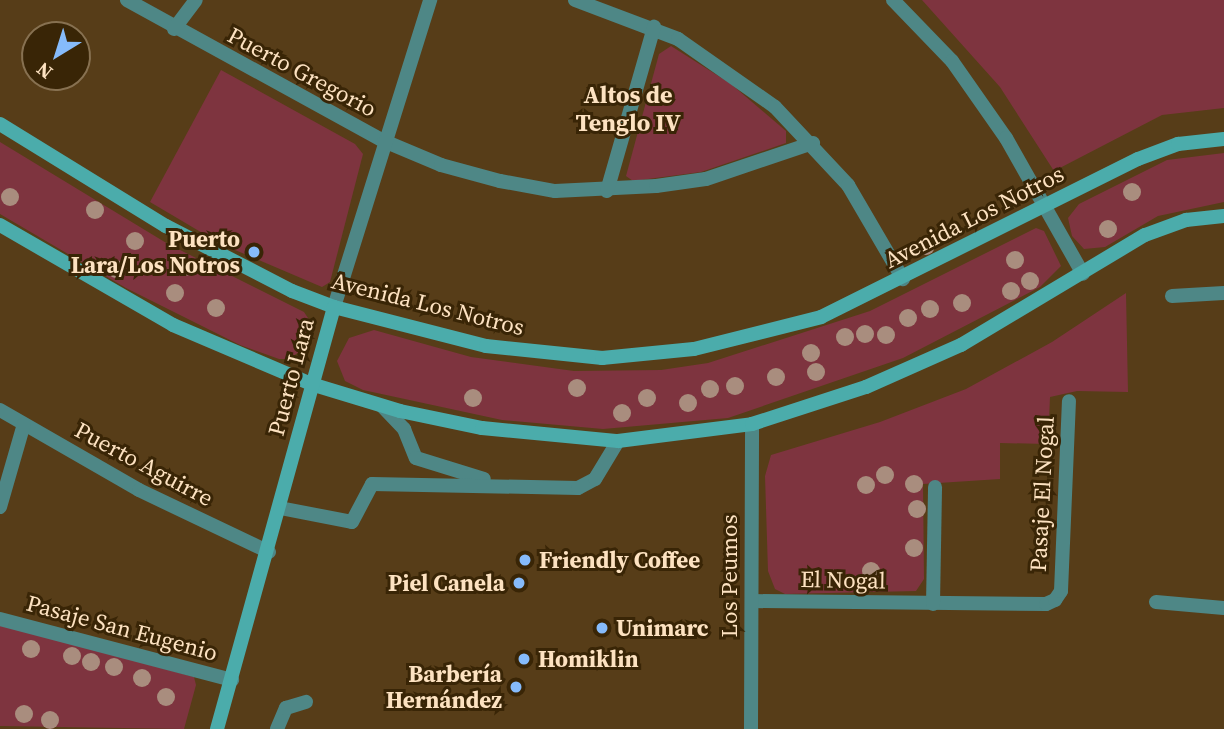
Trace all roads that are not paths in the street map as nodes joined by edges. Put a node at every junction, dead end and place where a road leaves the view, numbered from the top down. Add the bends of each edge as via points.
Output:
1 (127, 0) edge
2 (196, 0) edge
3 (430, 0) edge
4 (575, 0) edge
5 (893, 0) edge
6 (654, 27) junction
7 (174, 29) junction
8 (0, 124) edge
9 (1224, 139) edge
10 (384, 141) junction
11 (813, 143) junction
12 (607, 191) junction
13 (1047, 206) junction
14 (1224, 216) edge
15 (0, 225) edge
16 (1083, 274) junction
17 (903, 279) junction
18 (1224, 293) edge
19 (1172, 296) dead end
20 (334, 307) junction
21 (311, 384) junction
22 (1069, 401) dead end
23 (382, 406) junction
24 (0, 410) edge
25 (24, 424) junction
26 (752, 424) junction
27 (618, 441) junction
28 (495, 485) junction
29 (935, 487) dead end
30 (0, 508) edge
31 (280, 508) junction
32 (269, 552) junction
33 (752, 601) junction
34 (1156, 602) dead end
35 (933, 604) junction
36 (1224, 608) edge
37 (0, 619) edge
38 (232, 680) junction
39 (306, 702) dead end
40 (217, 729) edge
41 (277, 729) edge
42 (751, 729) edge

1 - 7 street, Puerto Gregorio
2 - 7 street
3 - 10 street, Puerto Lara
4 - 6 street
5 - 13 street via 952,61
6 - 11 street via 738,76
6 - 12 street
7 - 10 street, Puerto Gregorio
8 - 20 main road, Avenida Los Notros via 208,249
9 - 13 main road, Avenida Los Notros via 1168,148
10 - 12 street, Puerto Gregorio via 441,165 500,181 555,191
10 - 20 street, Puerto Lara
11 - 12 street, Puerto Gregorio via 706,179
11 - 17 street via 863,207
13 - 16 street
13 - 17 main road, Avenida Los Notros
14 - 16 main road via 1166,226
15 - 21 main road via 173,326
16 - 26 main road via 931,360
17 - 20 main road, Avenida Los Notros via 821,317 758,335 694,349 602,358 486,346
18 - 19 street
20 - 21 main road, Puerto Lara
21 - 23 main road
21 - 31 main road, Puerto Lara
22 - 35 street, Pasaje El Nogal via 1061,592 1046,604
23 - 27 main road via 482,428
23 - 28 street via 404,429 416,458
24 - 25 street, Puerto Aguirre
25 - 30 street
25 - 32 street, Puerto Aguirre via 139,490
26 - 27 main road
26 - 33 street, Los Peumos
27 - 28 street via 595,479 578,488
28 - 31 street via 372,484 352,522
29 - 35 street
31 - 32 main road, Puerto Lara
32 - 38 main road, Puerto Lara
33 - 35 street, El Nogal
33 - 42 street, Los Peumos
34 - 36 street
37 - 38 street, Pasaje San Eugenio
38 - 40 main road, Puerto Lara
39 - 41 street via 286,708

